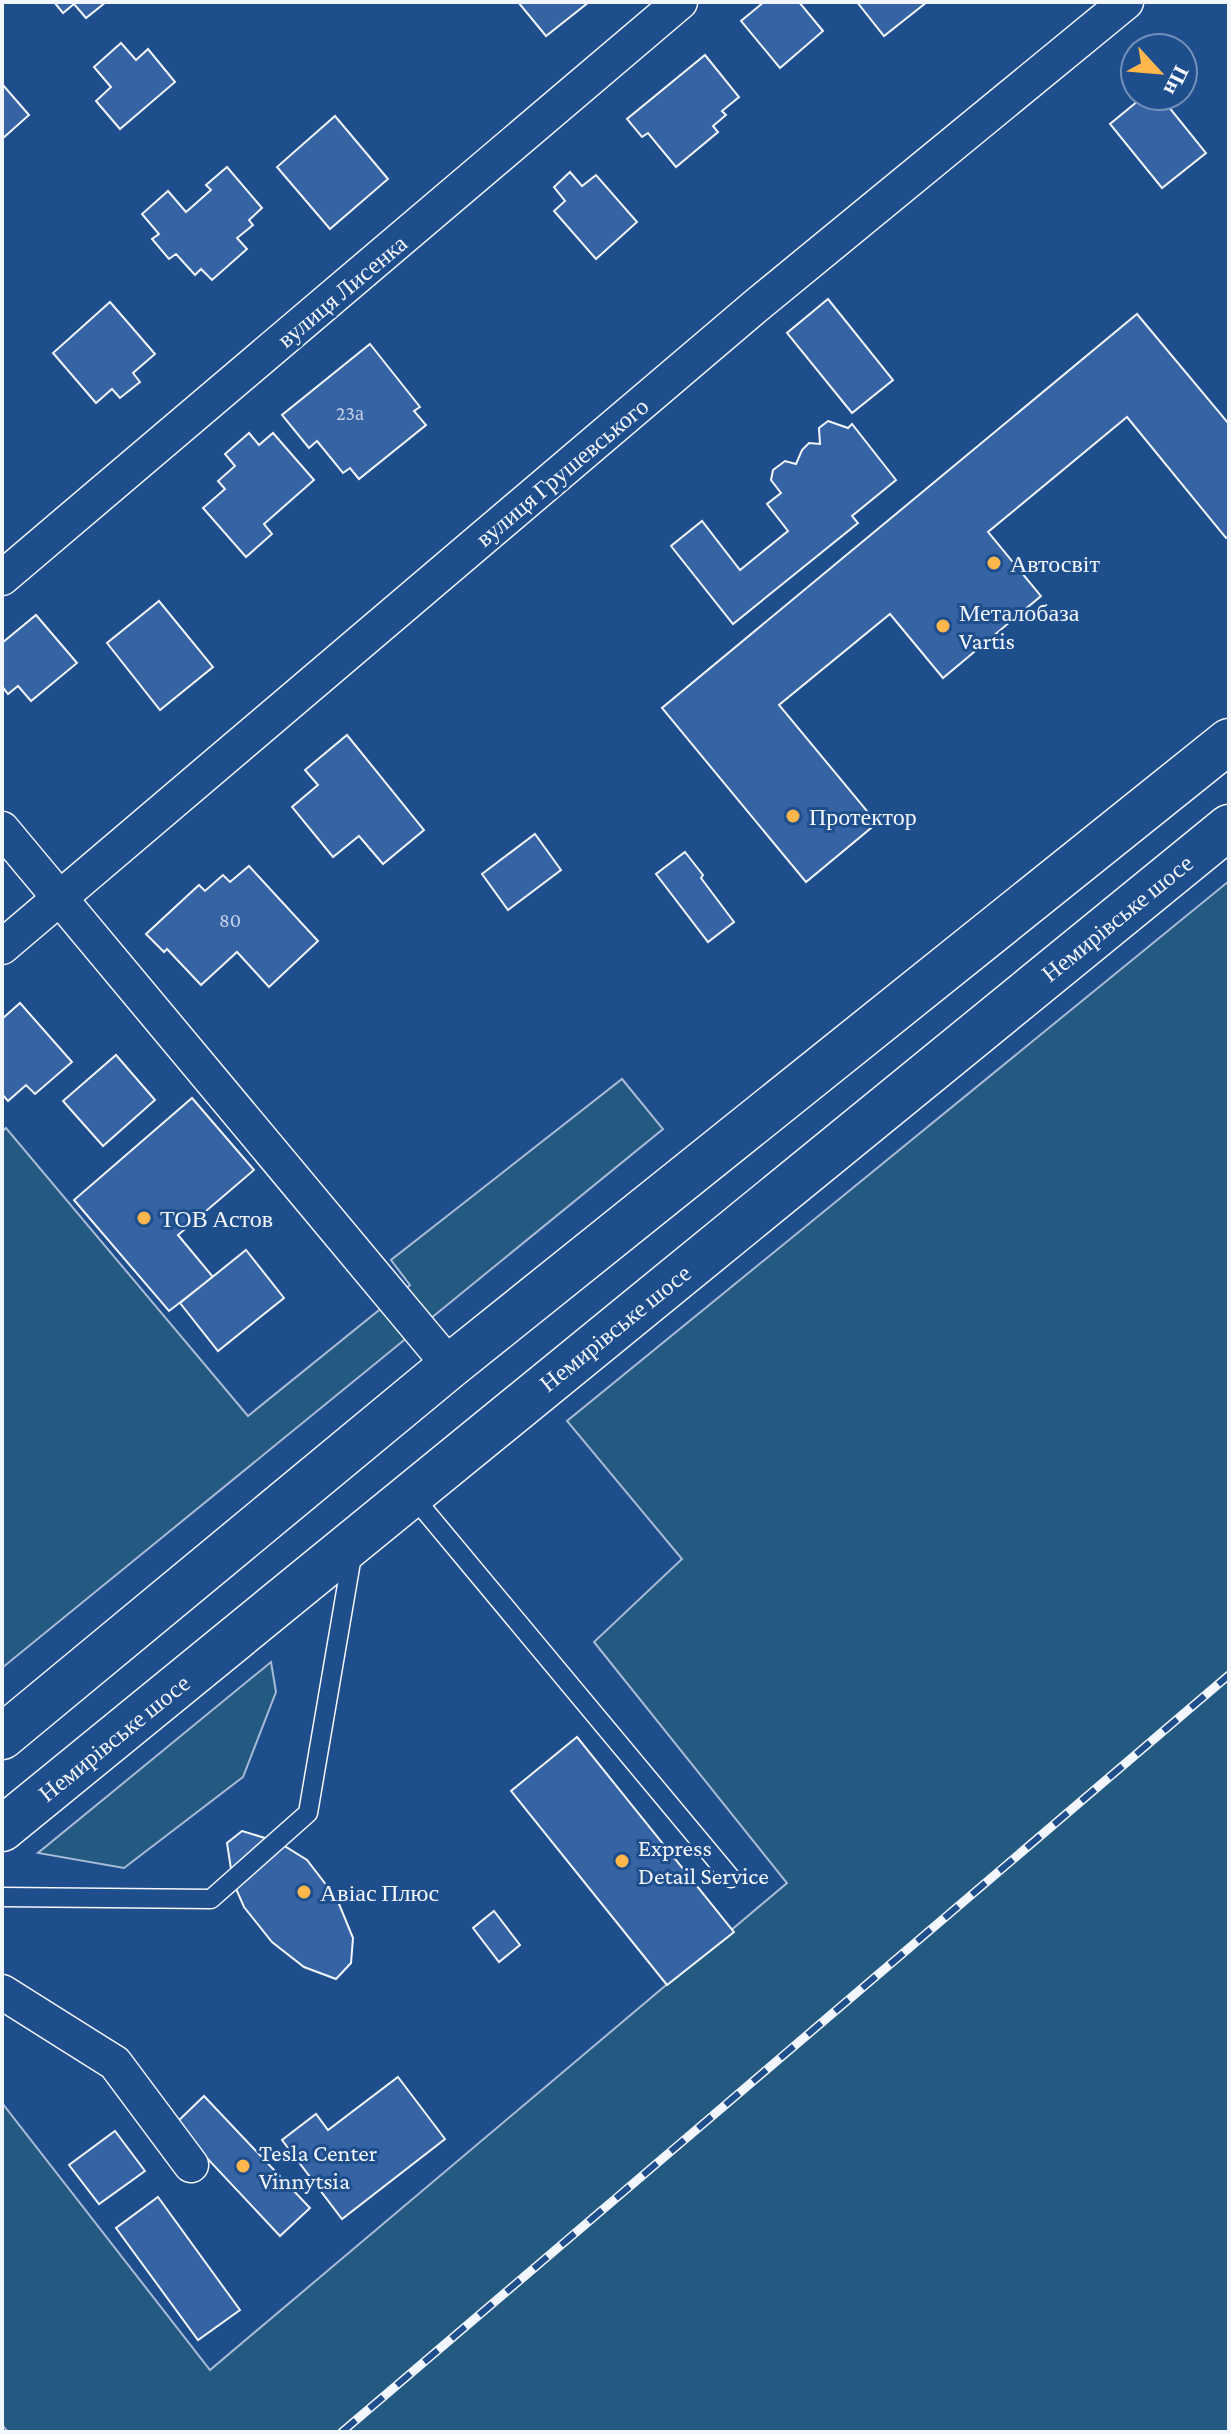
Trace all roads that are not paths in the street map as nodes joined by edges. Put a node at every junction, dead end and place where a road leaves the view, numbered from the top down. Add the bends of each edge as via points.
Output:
1 (680, 2) edge
2 (1126, 2) edge
3 (2, 578) edge
4 (1229, 741) edge
5 (1229, 827) edge
6 (2, 829) edge
7 (60, 898) junction
8 (2, 947) edge
9 (450, 1366) junction
10 (411, 1494) junction
11 (355, 1541) junction
12 (2, 1737) edge
13 (2, 1829) edge
14 (731, 1878) dead end
15 (2, 1897) edge
16 (2, 1992) edge
17 (191, 2165) dead end

1 - 3 street, вулиця Лисенка
2 - 7 street, вулиця Грушевського via 757,305
4 - 9 main road
5 - 10 main road, Немирівське шосе
6 - 7 street
7 - 8 street, вулиця Грушевського
7 - 9 street
9 - 12 main road
10 - 11 main road, Немирівське шосе
10 - 14 lane
11 - 13 main road, Немирівське шосе
11 - 15 lane via 308,1813 211,1899
16 - 17 street via 115,2063

